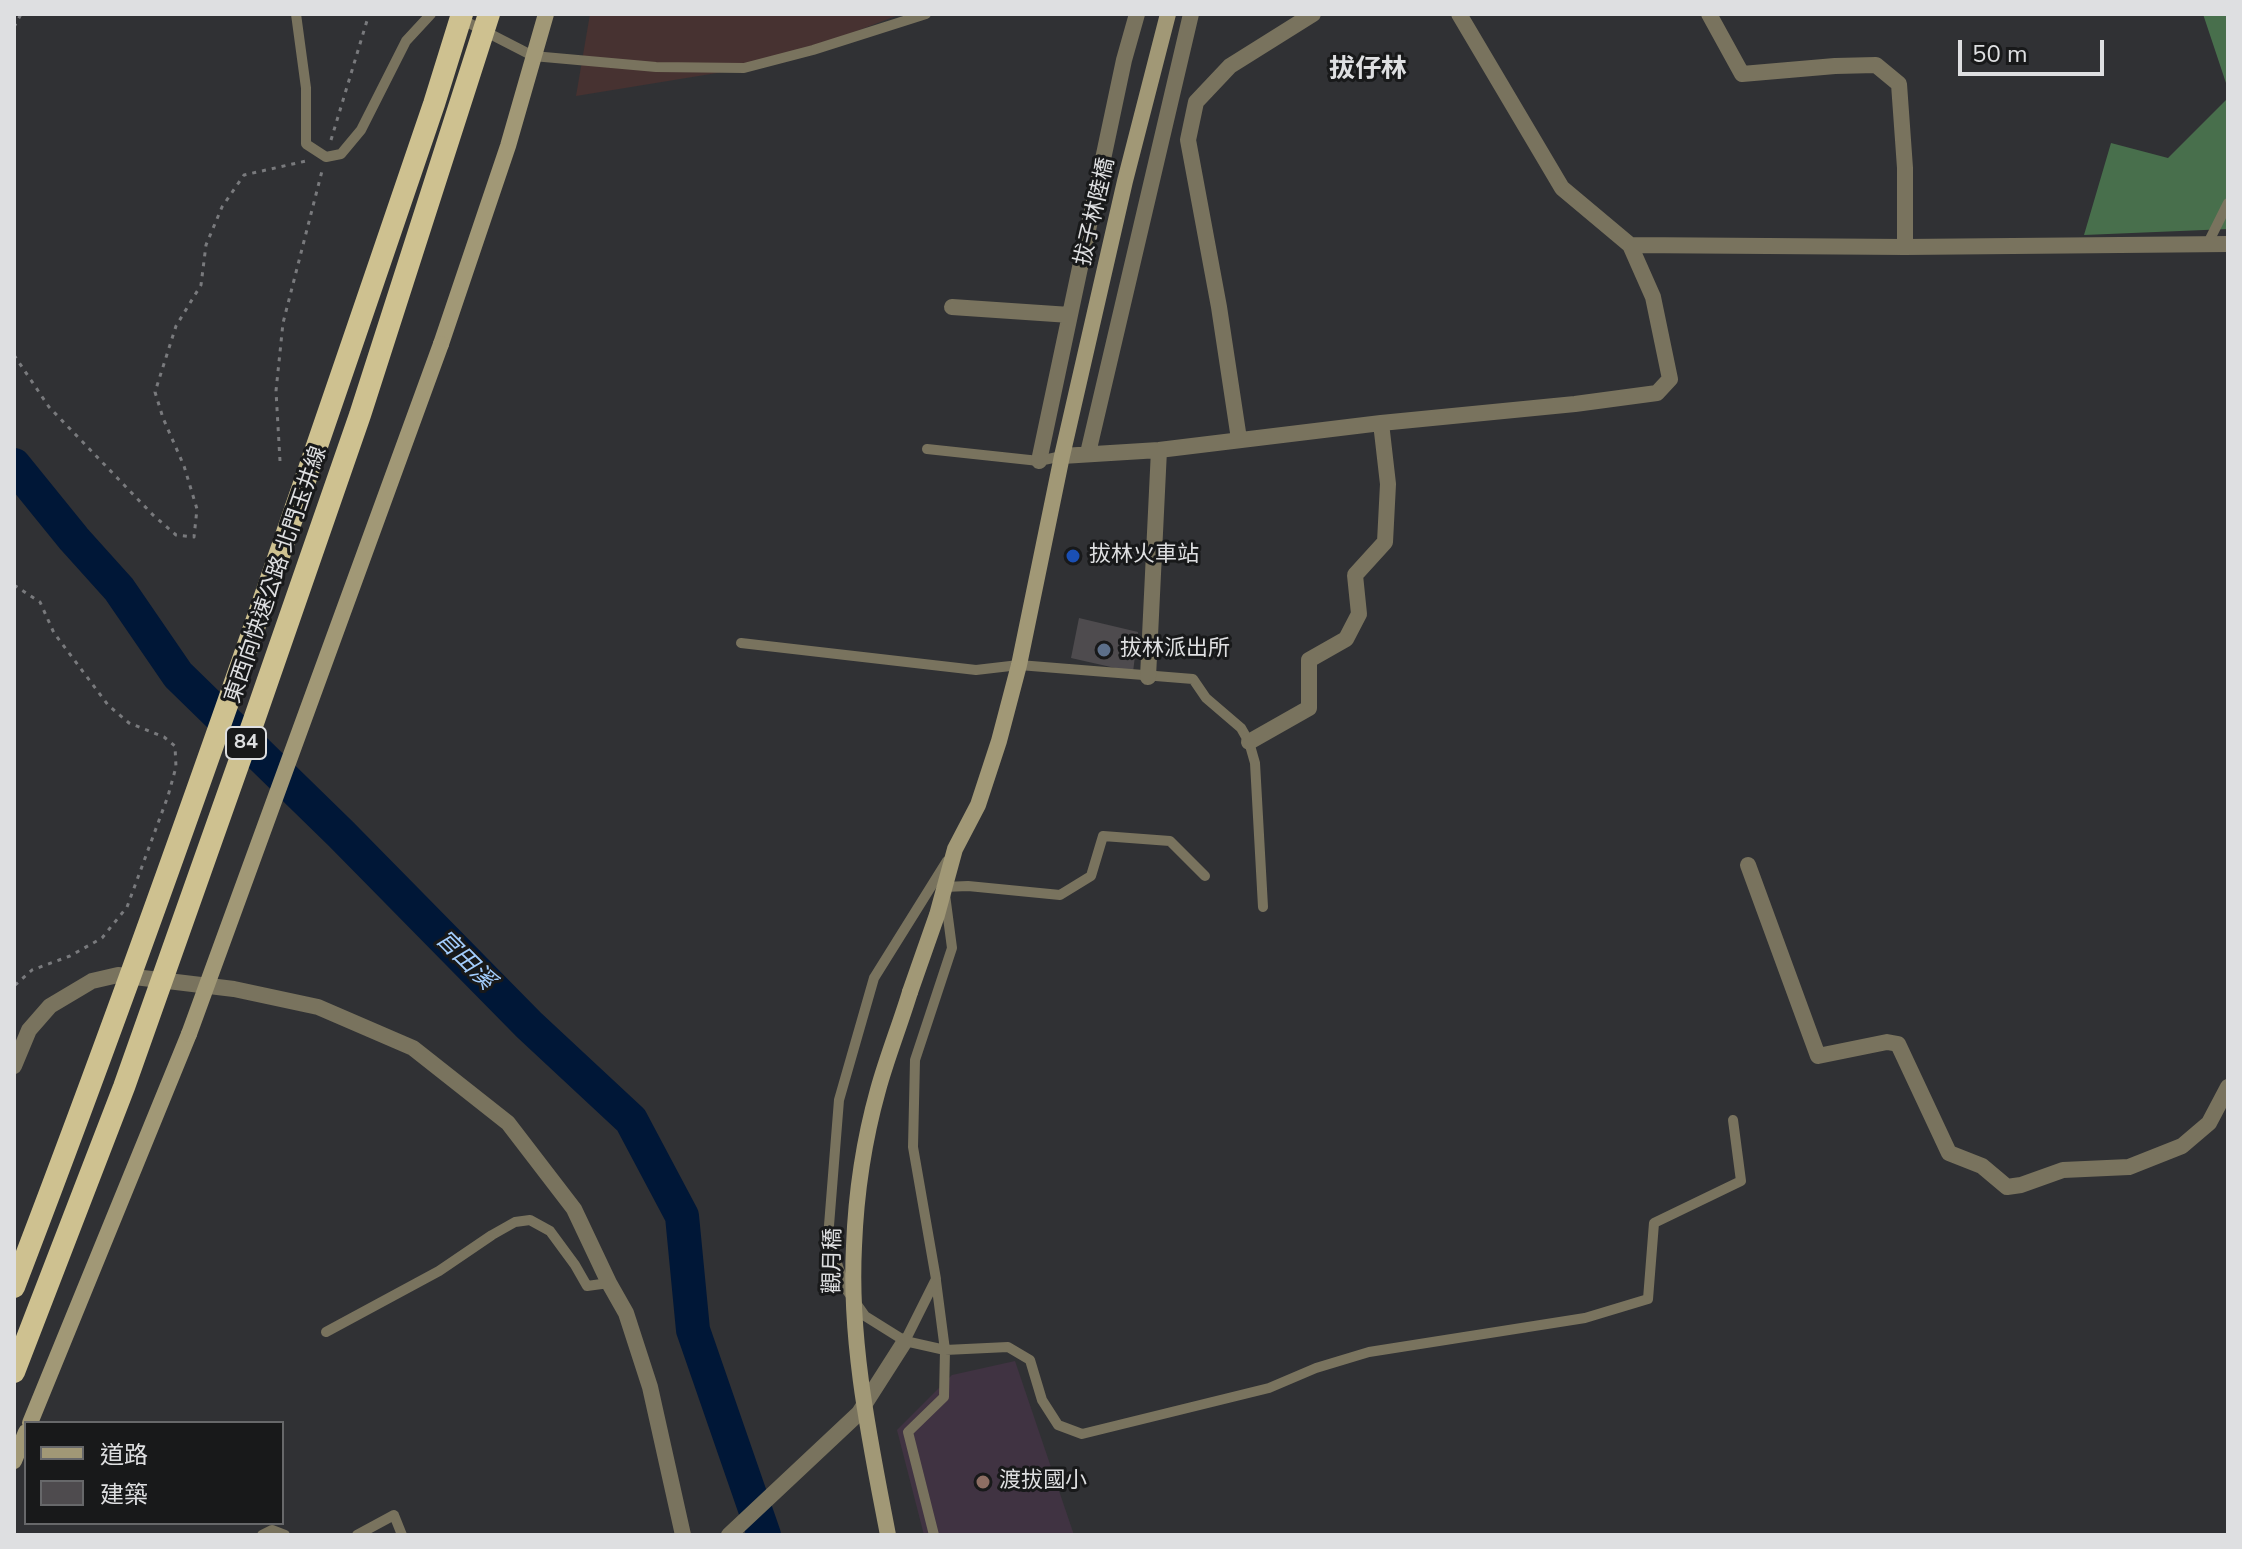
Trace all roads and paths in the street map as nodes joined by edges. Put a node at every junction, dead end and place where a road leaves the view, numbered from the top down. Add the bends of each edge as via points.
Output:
1 (21, 14) edge
2 (296, 14) edge
3 (369, 14) edge
4 (431, 14) edge
5 (451, 14) edge
6 (462, 14) edge
7 (489, 14) edge
8 (546, 14) edge
9 (926, 14) edge
10 (1137, 14) edge
11 (1168, 14) edge
12 (1191, 14) edge
13 (1313, 14) edge
14 (1459, 14) edge
15 (1709, 14) edge
16 (14, 27) edge
17 (533, 56) junction
18 (326, 157) junction
19 (2228, 203) edge
20 (2228, 244) edge
21 (1630, 245) junction
22 (2207, 245) junction
23 (1905, 247) junction
24 (952, 307) dead end
25 (1070, 315) junction
26 (14, 355) edge
27 (1381, 423) junction
28 (1239, 439) junction
29 (927, 449) dead end
30 (1159, 450) junction
31 (1088, 453) junction
32 (1062, 456) junction
33 (280, 461) dead end
34 (1039, 461) junction
35 (14, 585) edge
36 (741, 643) dead end
37 (1019, 665) junction
38 (1148, 677) junction
39 (1249, 742) junction
40 (955, 849) junction
41 (1748, 865) dead end
42 (1205, 876) dead end
43 (944, 887) junction
44 (1263, 907) dead end
45 (14, 986) edge
46 (14, 1066) edge
47 (2228, 1087) edge
48 (1733, 1120) dead end
49 (936, 1279) junction
50 (609, 1283) junction
51 (14, 1287) edge
52 (326, 1332) dead end
53 (905, 1341) junction
54 (945, 1350) junction
55 (14, 1372) edge
56 (31, 1421) edge
57 (24, 1437) edge
58 (14, 1461) edge
59 (262, 1535) edge
60 (285, 1535) edge
61 (357, 1535) edge
62 (402, 1535) edge
63 (683, 1535) edge
64 (729, 1535) edge
65 (888, 1535) edge
66 (934, 1535) edge

1 - 16 path
2 - 18 lane via 306,88 306,144
3 - 18 path
4 - 18 lane via 406,41 361,130 341,154
5 - 17 lane
6 - 51 highway, 東西向快速公路 北門玉井線 / 84, bridge via 214,738
7 - 55 highway, 東西向快速公路 北門玉井線 / 84, bridge via 360,415 253,723 124,1087
8 - 17 main road
9 - 17 lane via 744,68
10 - 25 street
11 - 32 main road, 拔子林陸橋
12 - 31 street
13 - 28 street via 1230,66 1196,102 1188,140
14 - 21 street via 1562,188
15 - 23 street via 1742,74 1876,65 1899,84
17 - 56 main road, bridge via 441,344 189,1034
18 - 26 path via 244,175 222,207 206,245 201,285 176,326 155,392 197,509 194,537 176,535 153,515 49,407
18 - 33 path via 283,323 276,391
19 - 22 lane
20 - 22 street
21 - 23 street
21 - 27 street via 1653,297 1670,379 1657,393
22 - 23 street
24 - 25 street
25 - 34 street
27 - 28 street
27 - 39 street via 1388,484 1385,542 1355,575 1359,614 1346,639 1309,660 1309,708
28 - 30 street
29 - 34 lane
30 - 31 street
30 - 38 street
31 - 32 street
32 - 34 lane
32 - 37 main road, 拔子林陸橋
35 - 45 path via 40,602 54,633 108,705 129,723 175,746 176,767 127,907 102,938 32,970
36 - 37 lane via 976,670
37 - 38 lane
37 - 40 main road, 觀月穚 via 978,805
38 - 39 lane via 1193,679
39 - 44 lane via 1255,763
40 - 43 main road, 觀月穚
40 - 53 lane via 874,978 839,1100 828,1238 846,1289 865,1316
41 - 47 street via 1818,1056 1898,1044 1949,1153 1982,1166 2007,1187 2063,1170 2129,1167 2182,1146 2209,1123
42 - 43 lane via 1170,841 1103,836 1091,876 1060,895
43 - 49 lane via 952,948 915,1060 913,1147
43 - 65 main road, 觀月穚, bridge via 877,1092 854,1247 855,1328
46 - 50 street via 29,1030 50,1006 92,981 118,975 234,989 318,1007 413,1048 508,1123 574,1209
48 - 54 lane via 1741,1181 1654,1223 1648,1299 1585,1318 1369,1352 1269,1388 1082,1434 1058,1425 1042,1400 1030,1360 1008,1347
49 - 53 lane
49 - 54 lane
50 - 52 lane via 587,1286 550,1231 530,1220 515,1222 439,1271
50 - 63 street via 626,1313 650,1387
53 - 54 lane
53 - 64 street via 859,1413
54 - 66 lane via 944,1397 908,1432
57 - 58 main road
59 - 60 lane via 272,1530
61 - 62 lane via 394,1515

